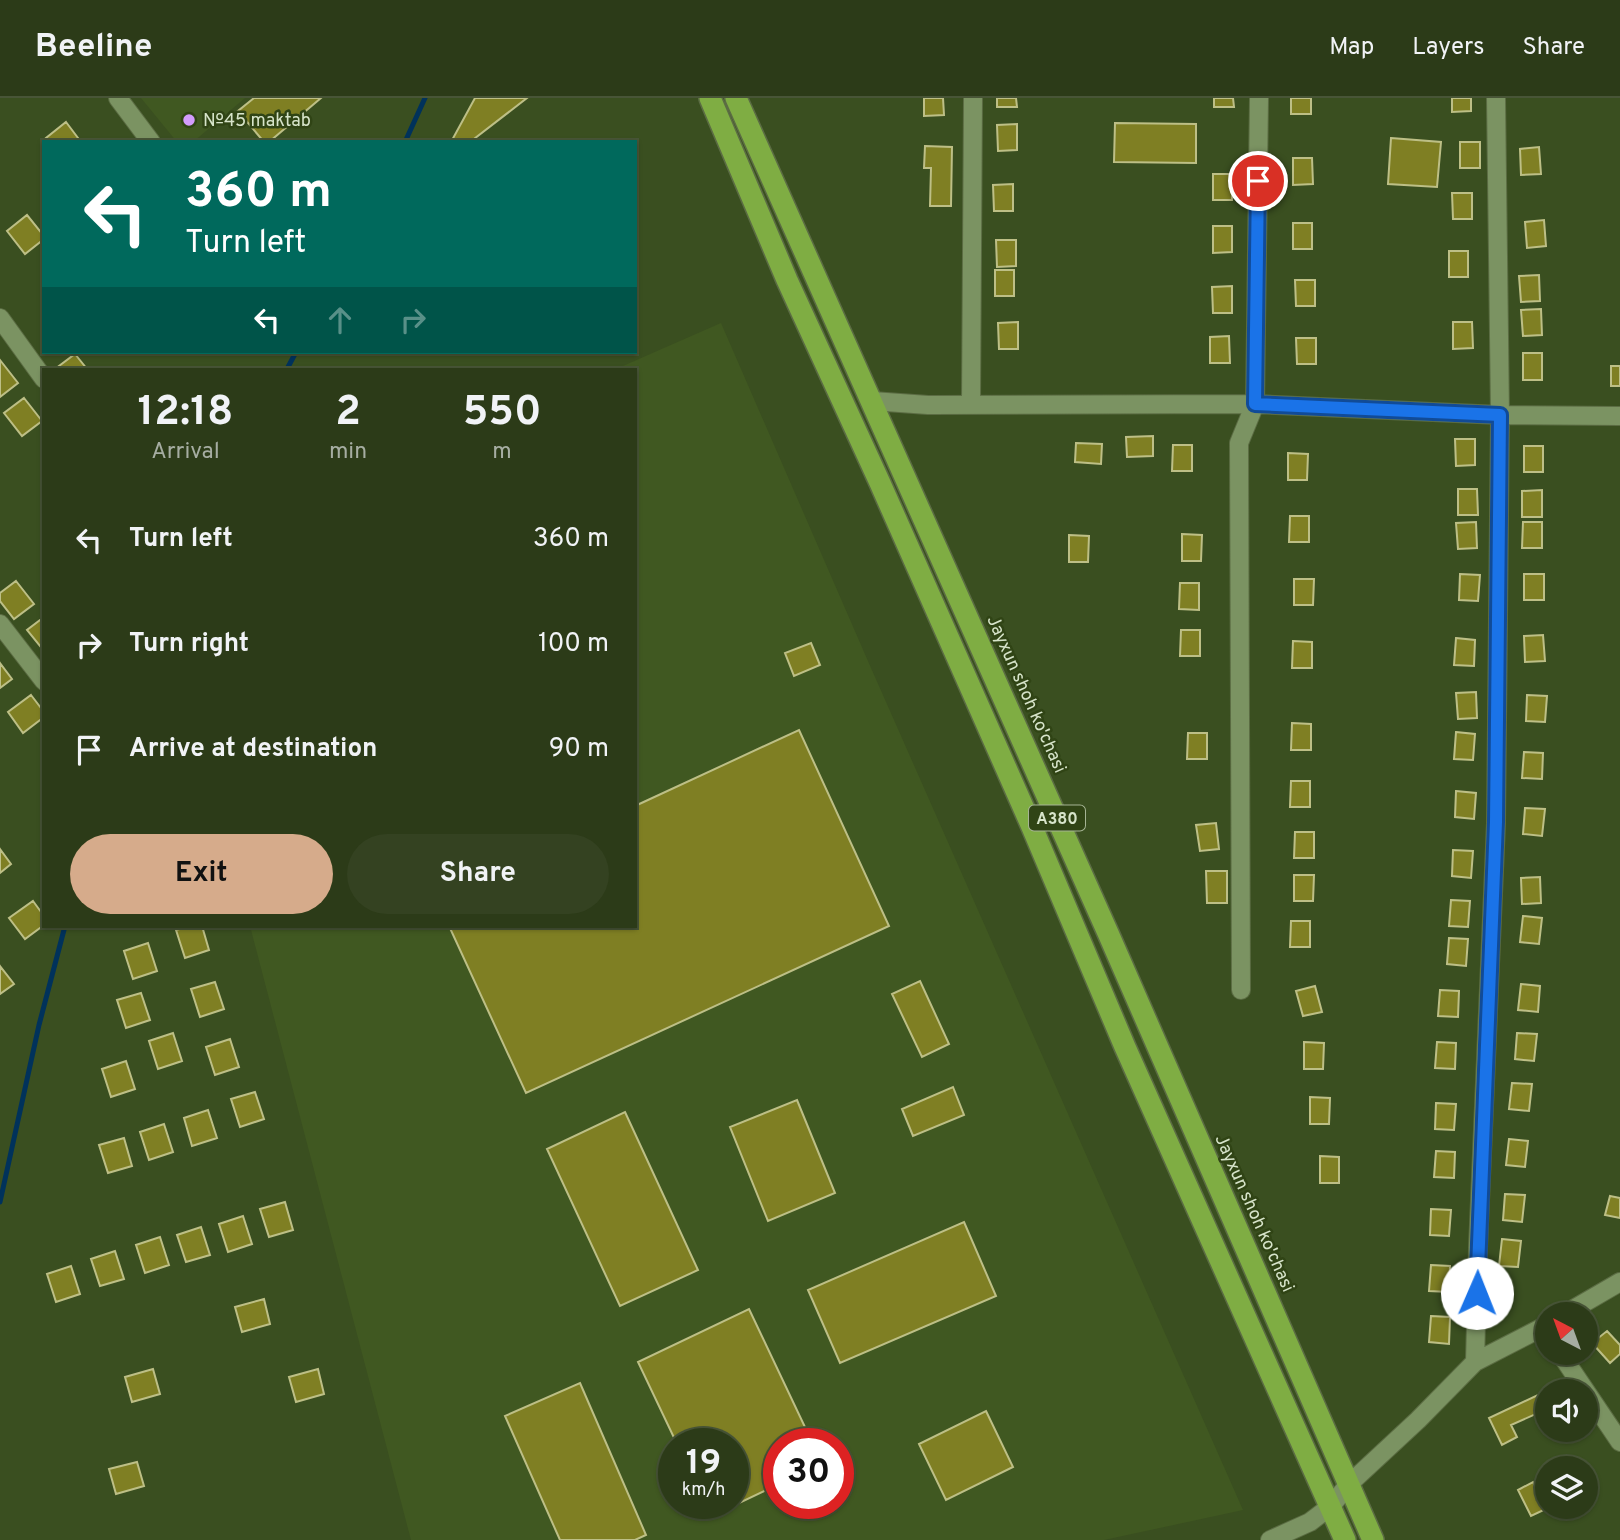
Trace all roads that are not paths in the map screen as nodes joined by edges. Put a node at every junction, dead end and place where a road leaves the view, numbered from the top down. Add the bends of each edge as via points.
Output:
1 (118, 98) edge
2 (710, 98) edge
3 (736, 98) edge
4 (972, 98) edge
5 (1259, 98) edge
6 (1496, 98) edge
7 (150, 140) edge
8 (0, 318) edge
9 (42, 376) edge
10 (872, 401) junction
11 (971, 404) junction
12 (1255, 404) junction
13 (1500, 415) junction
14 (1620, 416) edge
15 (0, 624) edge
16 (42, 678) edge
17 (1241, 990) dead end
18 (1620, 1282) edge
19 (1586, 1302) edge
20 (1535, 1334) edge
21 (1475, 1362) junction
22 (1568, 1365) edge
23 (1620, 1442) edge
24 (1349, 1485) junction
25 (1331, 1506) junction
26 (1270, 1540) edge
27 (1345, 1540) edge
28 (1373, 1540) edge

1 - 7 street
2 - 25 highway, A380
3 - 10 highway, Jayxun shoh ko'chasi / A380
4 - 11 street
5 - 12 street
6 - 13 street
8 - 9 street
10 - 11 street
10 - 24 highway, Jayxun shoh ko'chasi / A380
11 - 12 street
12 - 13 street
12 - 17 street via 1239,443
13 - 14 street
13 - 21 street via 1496,822
15 - 16 street
18 - 19 street
20 - 21 street
21 - 24 street
22 - 23 street
24 - 25 street
24 - 28 highway, Jayxun shoh ko'chasi / A380
25 - 26 street via 1310,1522
25 - 27 highway, A380

